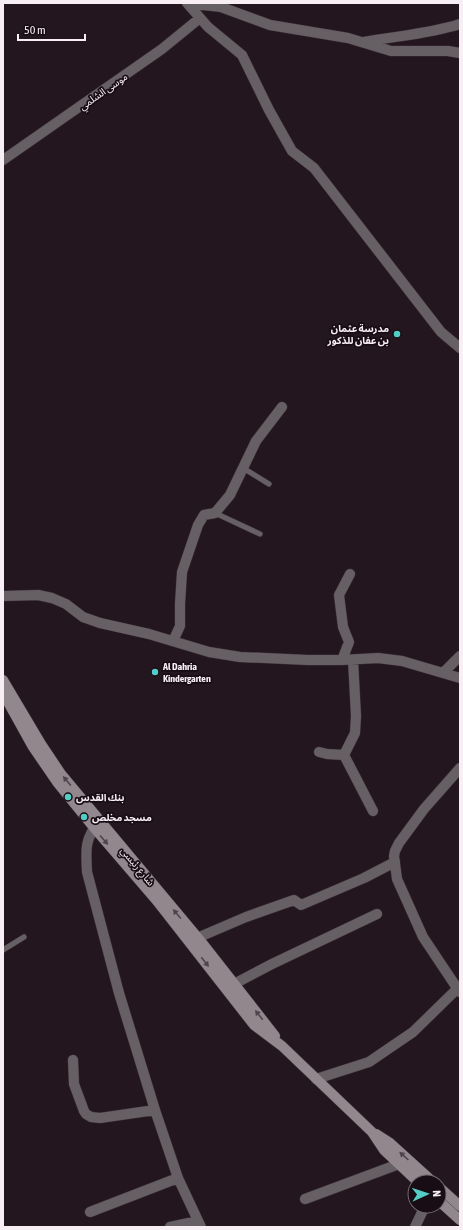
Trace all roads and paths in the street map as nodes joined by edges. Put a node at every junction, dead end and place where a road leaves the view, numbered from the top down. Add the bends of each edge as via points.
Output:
1 (187, 3) edge
2 (200, 18) junction
3 (460, 24) edge
4 (362, 42) junction
5 (460, 53) edge
6 (3, 160) edge
7 (460, 348) edge
8 (282, 407) dead end
9 (243, 468) junction
10 (269, 484) dead end
11 (215, 513) junction
12 (260, 534) dead end
13 (350, 574) dead end
14 (3, 596) edge
15 (173, 641) junction
16 (460, 656) edge
17 (342, 660) junction
18 (353, 660) junction
19 (442, 673) junction
20 (460, 678) edge
21 (3, 680) edge
22 (3, 693) edge
23 (319, 752) dead end
24 (344, 755) junction
25 (460, 768) edge
26 (373, 811) dead end
27 (97, 824) junction
28 (395, 862) junction
29 (377, 914) dead end
30 (24, 937) dead end
31 (197, 938) junction
32 (3, 950) edge
33 (230, 987) junction
34 (459, 990) edge
35 (73, 1060) dead end
36 (316, 1079) junction
37 (155, 1110) junction
38 (372, 1132) junction
39 (399, 1164) junction
40 (410, 1174) edge
41 (424, 1174) edge
42 (178, 1178) junction
43 (447, 1194) edge
44 (305, 1199) dead end
45 (459, 1204) edge
46 (447, 1208) edge
47 (90, 1212) dead end
48 (421, 1214) edge
49 (460, 1220) edge
50 (199, 1224) edge
51 (170, 1227) edge
52 (415, 1227) edge

1 - 2 street
1 - 4 street via 221,7 270,25
2 - 6 street, موسى الشلمي via 162,49
2 - 7 street via 242,55 292,151 314,168 441,332
3 - 4 street
4 - 5 street via 391,51
8 - 9 street via 256,441
9 - 10 lane
9 - 11 street via 230,494
11 - 12 lane
11 - 15 street via 204,515 189,549 182,572 180,626
13 - 17 street via 339,595 343,627 349,642
14 - 15 street via 45,596 59,601 91,621
15 - 17 street via 209,652 240,657
16 - 19 street
17 - 18 street
18 - 19 street via 378,658
18 - 24 street via 355,733
19 - 20 street
27 -> 21 main road, شارع رئيسي via 41,744
22 - 27 main road, شارع رئيسي via 37,753 57,782
23 - 24 street
24 - 26 street
25 - 28 street via 424,809 399,843 395,851
31 -> 27 main road, شارع رئيسي
27 -> 33 main road, شارع رئيسي via 157,901
27 - 37 street via 88,839 87,872 119,993
28 - 31 street via 301,905 294,900
28 - 34 street via 397,879 423,937
29 - 33 street
30 - 32 lane
31 - 33 main road, شارع رئيسي
33 - 36 main road, شارع رئيسي via 254,1025 282,1046
34 - 36 street via 414,1032 369,1062
35 - 37 street via 74,1084 88,1116 100,1118
36 - 38 main road, شارع رئيسي
37 - 42 street
38 - 39 main road, شارع رئيسي via 384,1150
41 -> 38 main road, شارع رئيسي via 390,1143
39 - 40 main road, شارع رئيسي
39 - 44 street
42 - 47 street
42 - 50 street
43 - 45 main road
46 - 49 main road
48 - 52 street
50 - 51 street

